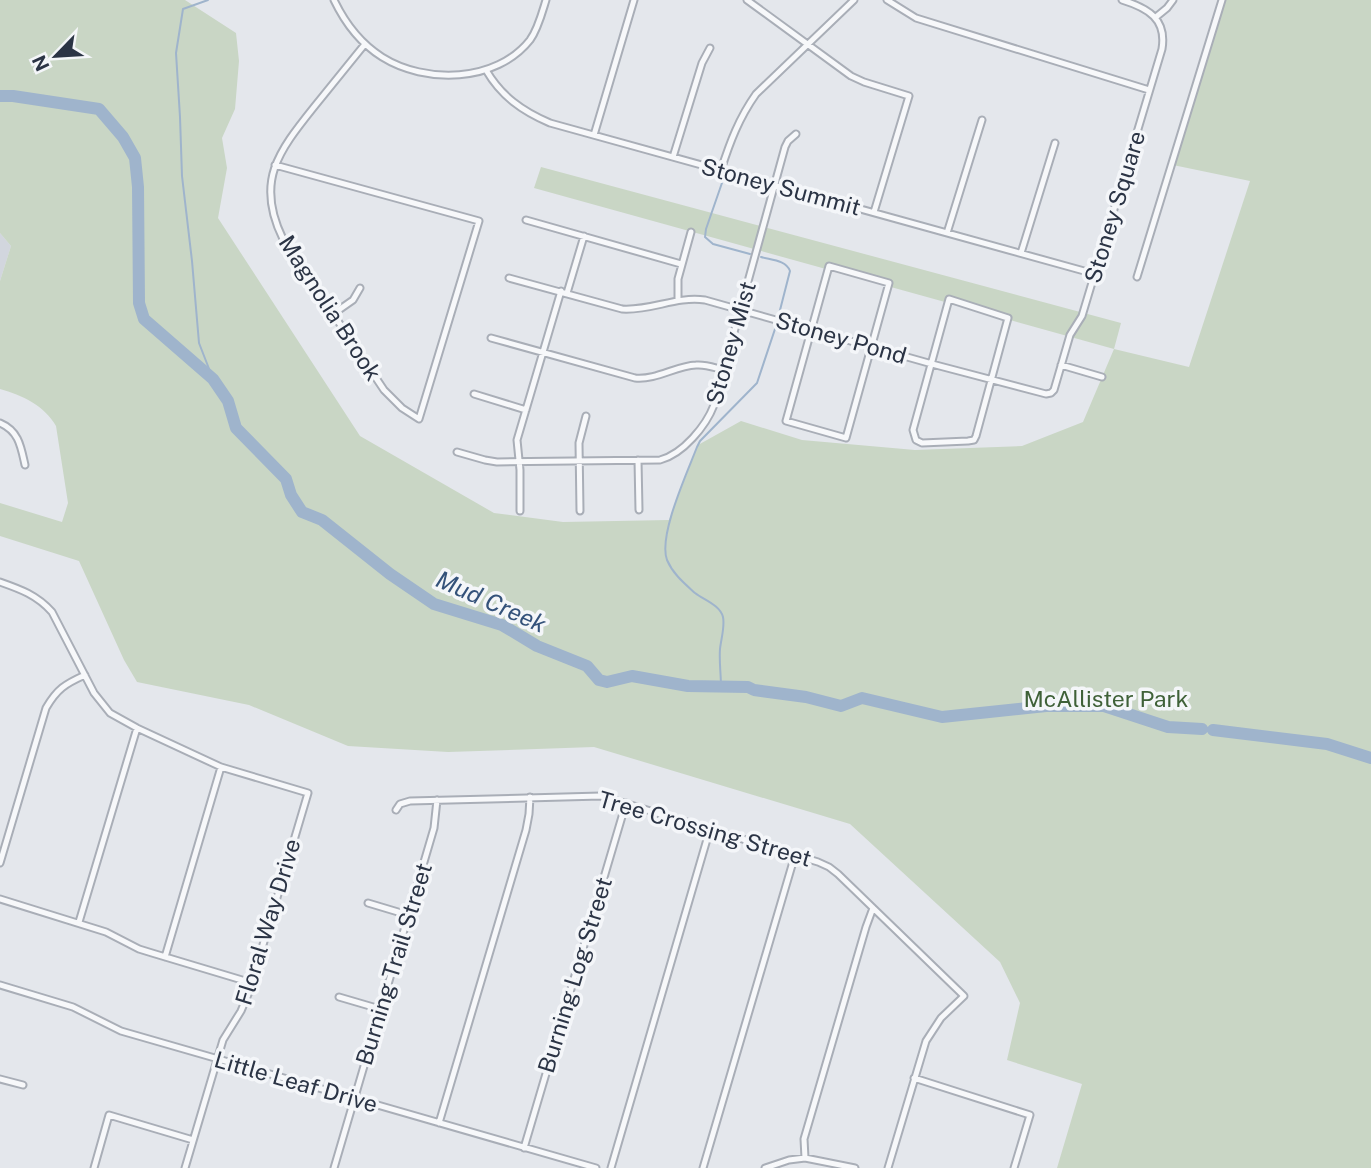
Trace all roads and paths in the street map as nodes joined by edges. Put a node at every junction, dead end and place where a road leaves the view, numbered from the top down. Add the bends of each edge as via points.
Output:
1 (334, 0) edge
2 (545, 0) edge
3 (634, 0) edge
4 (747, 0) edge
5 (854, 0) edge
6 (887, 0) edge
7 (1122, 0) edge
8 (1173, 0) edge
9 (1222, 0) edge
10 (1156, 17) junction
11 (365, 44) junction
12 (808, 44) junction
13 (710, 48) dead end
14 (486, 70) junction
15 (1149, 90) junction
16 (982, 120) dead end
17 (796, 134) dead end
18 (594, 135) junction
19 (1055, 143) dead end
20 (673, 157) junction
21 (275, 165) junction
22 (721, 170) junction
23 (775, 185) junction
24 (874, 212) junction
25 (526, 220) dead end
26 (691, 232) dead end
27 (947, 233) junction
28 (584, 236) junction
29 (1021, 253) junction
30 (681, 264) junction
31 (1095, 274) junction
32 (1137, 277) dead end
33 (509, 278) dead end
34 (360, 288) dead end
35 (564, 292) junction
36 (678, 299) junction
37 (741, 310) junction
38 (333, 314) junction
39 (811, 329) junction
40 (491, 338) dead end
41 (873, 346) junction
42 (543, 353) junction
43 (932, 364) junction
44 (1061, 365) junction
45 (724, 370) junction
46 (1102, 377) dead end
47 (992, 380) junction
48 (1051, 393) joint
49 (474, 394) dead end
50 (526, 410) junction
51 (586, 416) dead end
52 (0, 423) edge
53 (457, 452) dead end
54 (638, 460) junction
55 (519, 461) junction
56 (579, 461) junction
57 (25, 465) dead end
58 (639, 510) dead end
59 (520, 511) dead end
60 (580, 511) dead end
61 (0, 582) edge
62 (85, 675) junction
63 (137, 728) junction
64 (221, 767) junction
65 (530, 797) junction
66 (437, 800) junction
67 (626, 803) junction
68 (396, 810) dead end
69 (710, 829) junction
70 (795, 855) junction
71 (1, 858) edge
72 (0, 899) edge
73 (368, 903) dead end
74 (873, 908) junction
75 (408, 915) junction
76 (79, 922) junction
77 (165, 957) junction
78 (252, 984) junction
79 (0, 985) edge
80 (339, 997) dead end
81 (380, 1009) junction
82 (217, 1059) junction
83 (914, 1078) junction
84 (0, 1079) edge
85 (23, 1085) dead end
86 (354, 1099) junction
87 (439, 1123) junction
88 (193, 1140) junction
89 (524, 1148) junction
90 (805, 1158) junction
91 (94, 1168) edge
92 (185, 1168) edge
93 (334, 1168) edge
94 (596, 1168) edge
95 (611, 1168) edge
96 (703, 1168) edge
97 (765, 1168) edge
98 (855, 1168) edge
99 (888, 1168) edge
100 (1014, 1168) edge

1 - 11 street
2 - 14 street via 531,38 516,53
3 - 18 street
4 - 12 street
5 - 12 street
6 - 15 street via 916,18
7 - 10 street
8 - 10 street
9 - 32 street
10 - 15 street, Stoney Square via 1163,41
11 - 14 street via 393,63 423,73 459,75
11 - 21 street, Magnolia Brook via 287,141
12 - 22 street via 756,94 735,128
12 - 24 street via 851,76 909,96
13 - 20 street
14 - 18 street, Stoney Summit via 502,93 533,116
15 - 31 street, Stoney Square
16 - 27 street
17 - 23 street, Stoney Mist via 785,147
18 - 20 street, Stoney Summit
19 - 29 street
20 - 22 street, Stoney Summit
21 - 38 street, Magnolia Brook via 271,199 276,225
21 - 38 street, Magnolia Brook via 479,221 419,419 384,390
22 - 23 street, Stoney Summit
23 - 24 street, Stoney Summit
23 - 37 street, Stoney Mist
24 - 27 street, Stoney Summit
25 - 28 street
26 - 30 street
27 - 29 street, Stoney Summit
28 - 30 street
28 - 35 street
29 - 31 street, Stoney Summit
30 - 36 street
31 - 44 street, Stoney Square
33 - 35 street, Stoney Pond
34 - 38 street via 353,300
35 - 36 street, Stoney Pond via 635,310
35 - 42 street
36 - 37 street, Stoney Pond via 705,300
37 - 39 street, Stoney Pond
37 - 45 street, Stoney Mist
39 - 41 street, Stoney Pond
39 - 41 street via 829,266 889,283
39 - 41 street via 786,421 846,438
40 - 42 street
41 - 43 street, Stoney Pond
42 - 45 street via 644,379 697,365
42 - 50 street
43 - 47 street, Stoney Pond
43 - 47 street via 949,299 1008,317
43 - 47 street via 913,430 922,443 974,440
44 - 46 street
44 - 48 street, Stoney Square
45 - 54 street, Stoney Mist via 715,405 699,431 671,456
47 - 48 street, Stoney Pond
49 - 50 street
50 - 55 street via 517,440
51 - 56 street
52 - 57 street via 16,435
53 - 55 street, Stoney Mist via 485,460
54 - 56 street, Stoney Mist
54 - 58 street
55 - 56 street, Stoney Mist
55 - 59 street
56 - 60 street
61 - 62 street via 47,606
62 - 63 street via 103,706
62 - 71 street via 62,687 46,708
63 - 64 street
63 - 76 street
64 - 77 street
64 - 78 street, Floral Way Drive via 308,793
65 - 66 street, Tree Crossing Street
65 - 67 street, Tree Crossing Street via 592,795
65 - 87 street via 526,830
66 - 68 street, Tree Crossing Street via 404,802
66 - 75 street, Burning Trail Street via 434,828
67 - 69 street, Tree Crossing Street
67 - 89 street, Burning Log Street
69 - 70 street, Tree Crossing Street
69 - 95 street
70 - 74 street, Tree Crossing Street via 829,867
70 - 96 street
72 - 76 street
73 - 75 street
74 - 83 street, Tree Crossing Street via 964,996 930,1033
74 - 90 street via 804,1139
75 - 81 street, Burning Trail Street
76 - 77 street
77 - 78 street
78 - 82 street, Floral Way Drive
79 - 82 street, Little Leaf Drive via 73,1007 121,1031
80 - 81 street
81 - 86 street, Burning Trail Street
82 - 86 street, Little Leaf Drive
82 - 88 street, Floral Way Drive
83 - 99 street
83 - 100 street via 1030,1115
84 - 85 street
86 - 87 street, Little Leaf Drive
86 - 93 street, Burning Trail Street
87 - 89 street, Little Leaf Drive
88 - 91 street via 109,1115
88 - 92 street, Floral Way Drive
89 - 94 street, Little Leaf Drive
90 - 97 street
90 - 98 street

